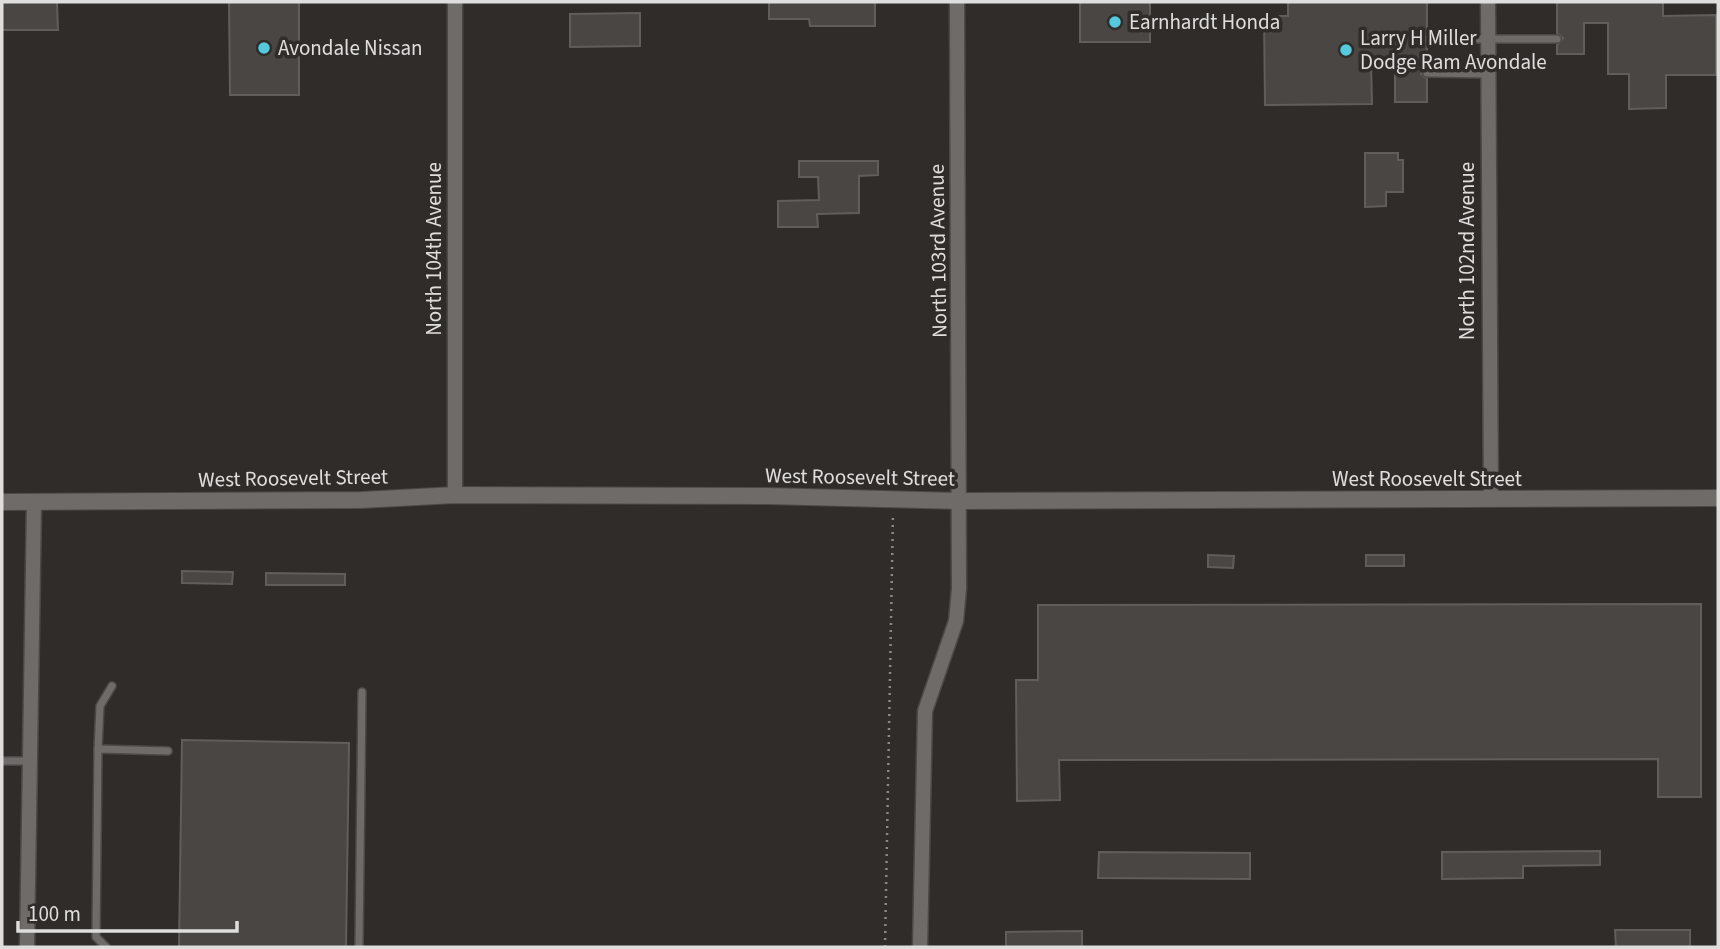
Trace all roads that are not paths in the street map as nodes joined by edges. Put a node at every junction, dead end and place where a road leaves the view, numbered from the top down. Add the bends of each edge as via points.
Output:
1 (455, 2) edge
2 (957, 2) edge
3 (1488, 2) edge
4 (1427, 39) dead end
5 (1557, 39) dead end
6 (1488, 40) junction
7 (1427, 73) dead end
8 (1488, 74) junction
9 (455, 495) junction
10 (1718, 498) edge
11 (1491, 499) junction
12 (960, 501) junction
13 (2, 502) edge
14 (34, 503) junction
15 (112, 686) dead end
16 (362, 692) dead end
17 (97, 749) junction
18 (168, 751) dead end
19 (2, 761) edge
20 (30, 761) junction
21 (27, 947) edge
22 (106, 947) edge
23 (359, 947) edge
24 (920, 947) edge

1 - 9 street, North 104th Avenue
2 - 12 street, North 103rd Avenue
3 - 6 street, North 102nd Avenue
4 - 6 lane
5 - 6 lane
6 - 8 street, North 102nd Avenue
7 - 8 lane
8 - 11 street, North 102nd Avenue
9 - 12 street, West Roosevelt Street
9 - 14 street, West Roosevelt Street
10 - 11 street, West Roosevelt Street
11 - 12 street, West Roosevelt Street
12 - 24 street, North 103rd Avenue via 956,621 925,711 923,731
13 - 14 street, West Roosevelt Street
14 - 20 street
15 - 17 lane via 100,706
16 - 23 lane
17 - 18 lane
17 - 22 lane via 96,937
19 - 20 lane
20 - 21 street

